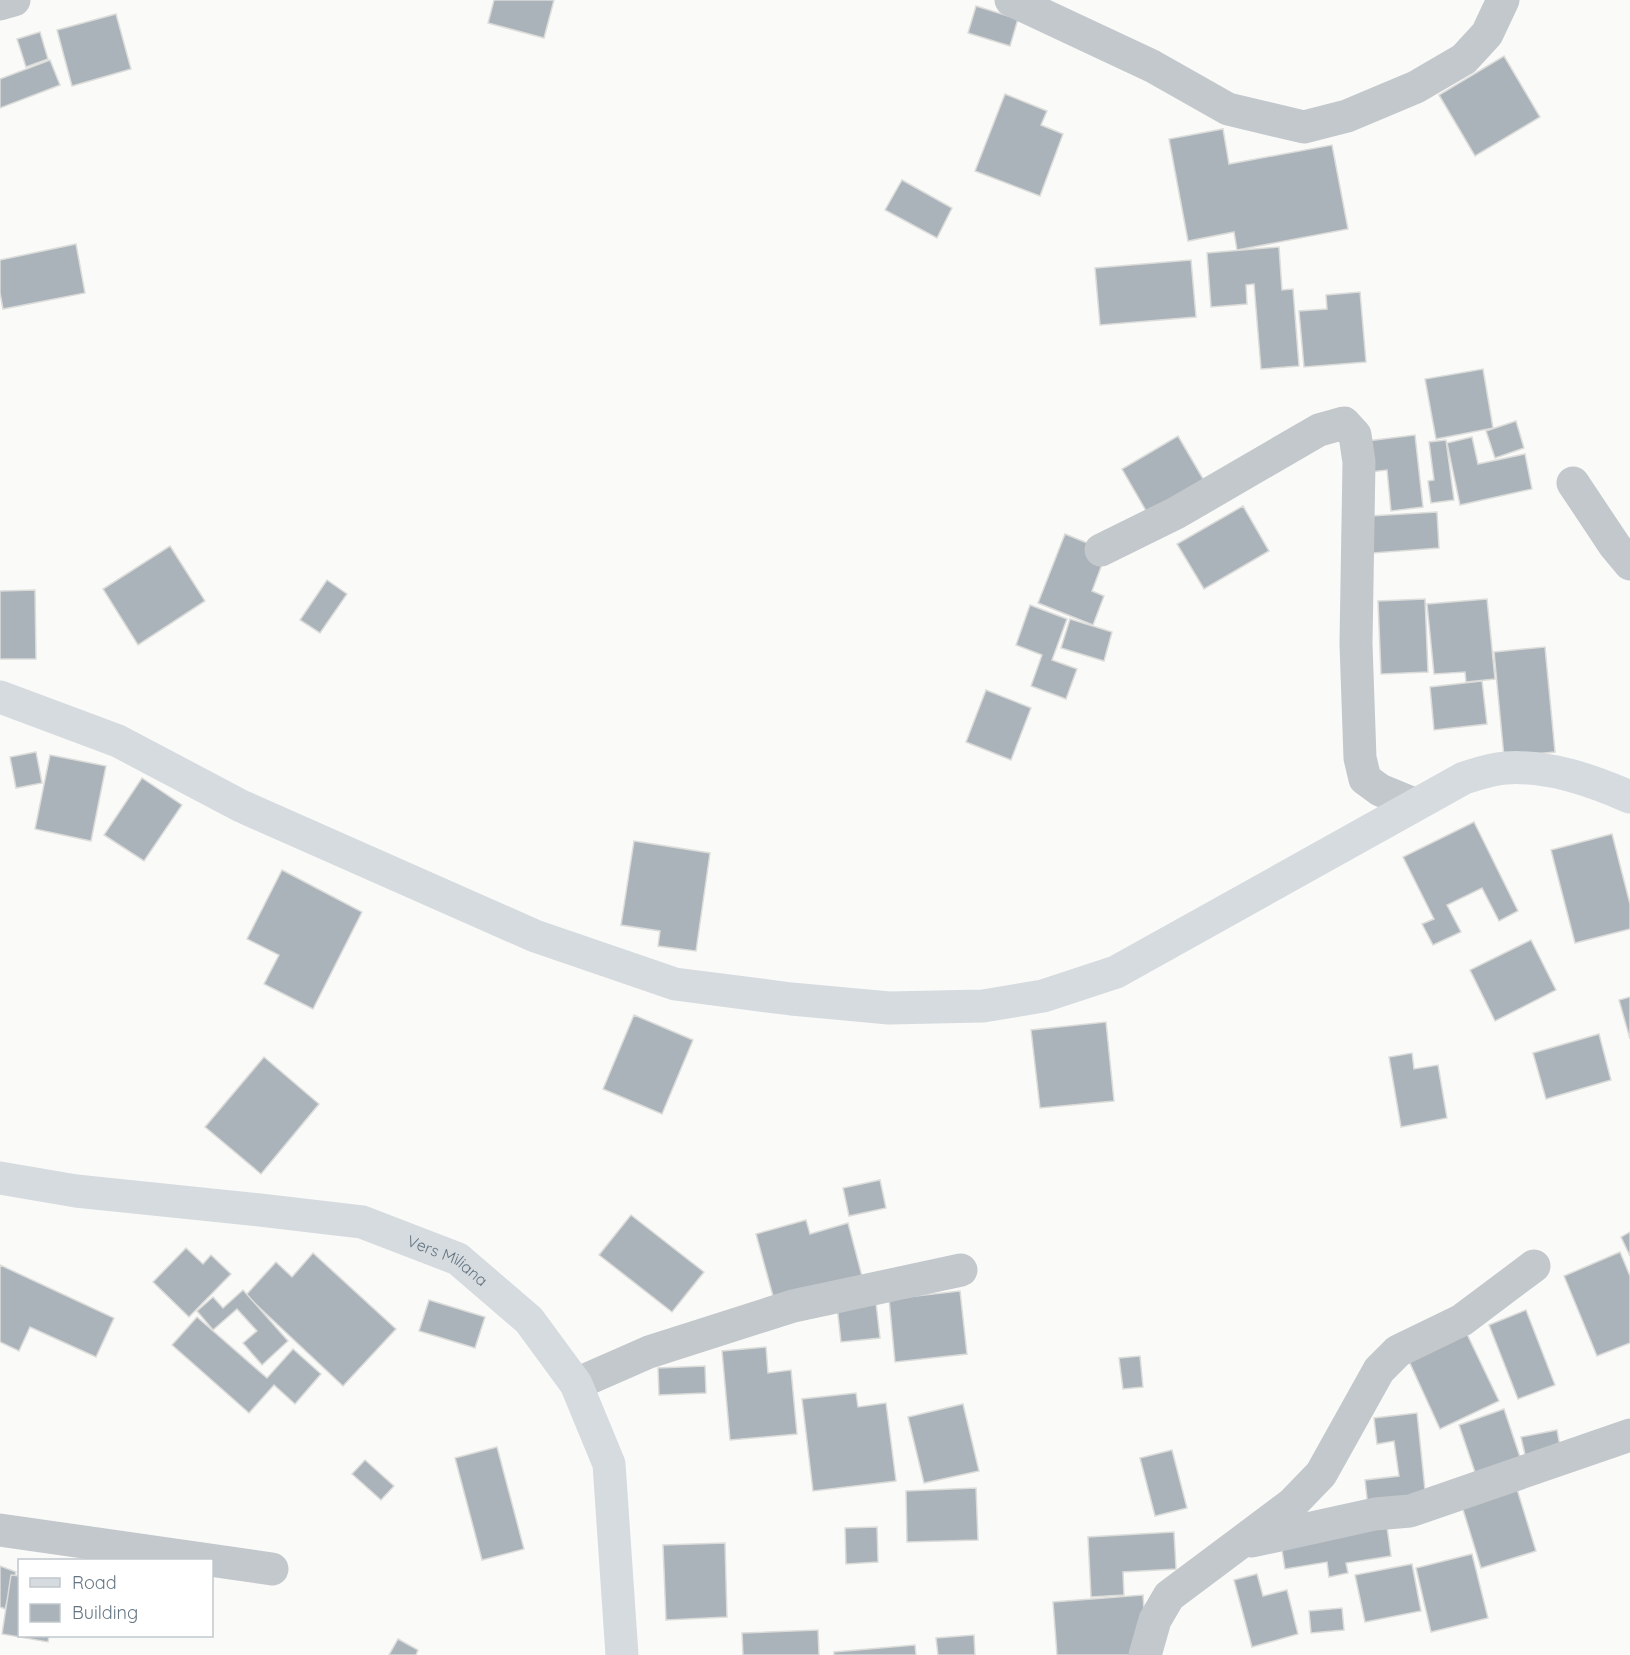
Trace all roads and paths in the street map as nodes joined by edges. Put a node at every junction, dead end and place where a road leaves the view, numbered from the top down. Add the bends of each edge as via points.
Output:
1 (14, 0) edge
2 (1011, 0) edge
3 (1503, 0) edge
4 (0, 4) edge
5 (1573, 483) dead end
6 (1101, 550) dead end
7 (1630, 564) edge
8 (0, 697) edge
9 (1630, 797) edge
10 (1414, 804) junction
11 (0, 1178) edge
12 (1534, 1266) dead end
13 (961, 1270) dead end
14 (576, 1384) junction
15 (1630, 1435) edge
16 (0, 1530) edge
17 (1239, 1543) junction
18 (202, 1559) edge
19 (213, 1561) edge
20 (272, 1569) dead end
21 (622, 1655) edge
22 (1145, 1655) edge

1 - 4 street
2 - 3 street via 1152,66 1228,109 1304,127 1357,112 1416,87 1464,59 1486,34
5 - 7 street
6 - 10 street via 1176,513 1319,430 1344,423 1355,435 1359,462 1356,644 1360,758 1365,779
8 - 10 main road via 118,741 241,806 535,936 675,984 889,1008 982,1006 1043,996 1116,972
9 - 10 main road via 1593,781 1533,767 1502,768 1464,778
11 - 14 main road, Vers Miliana via 76,1191 362,1222 458,1258 528,1320
12 - 17 street via 1462,1320 1398,1352 1379,1370 1321,1474 1292,1504
13 - 14 street via 793,1306 649,1352
14 - 21 main road, Vers Miliana via 609,1464
15 - 17 street via 1410,1511 1375,1514
16 - 18 street
17 - 22 street via 1168,1596 1155,1620
19 - 20 street

